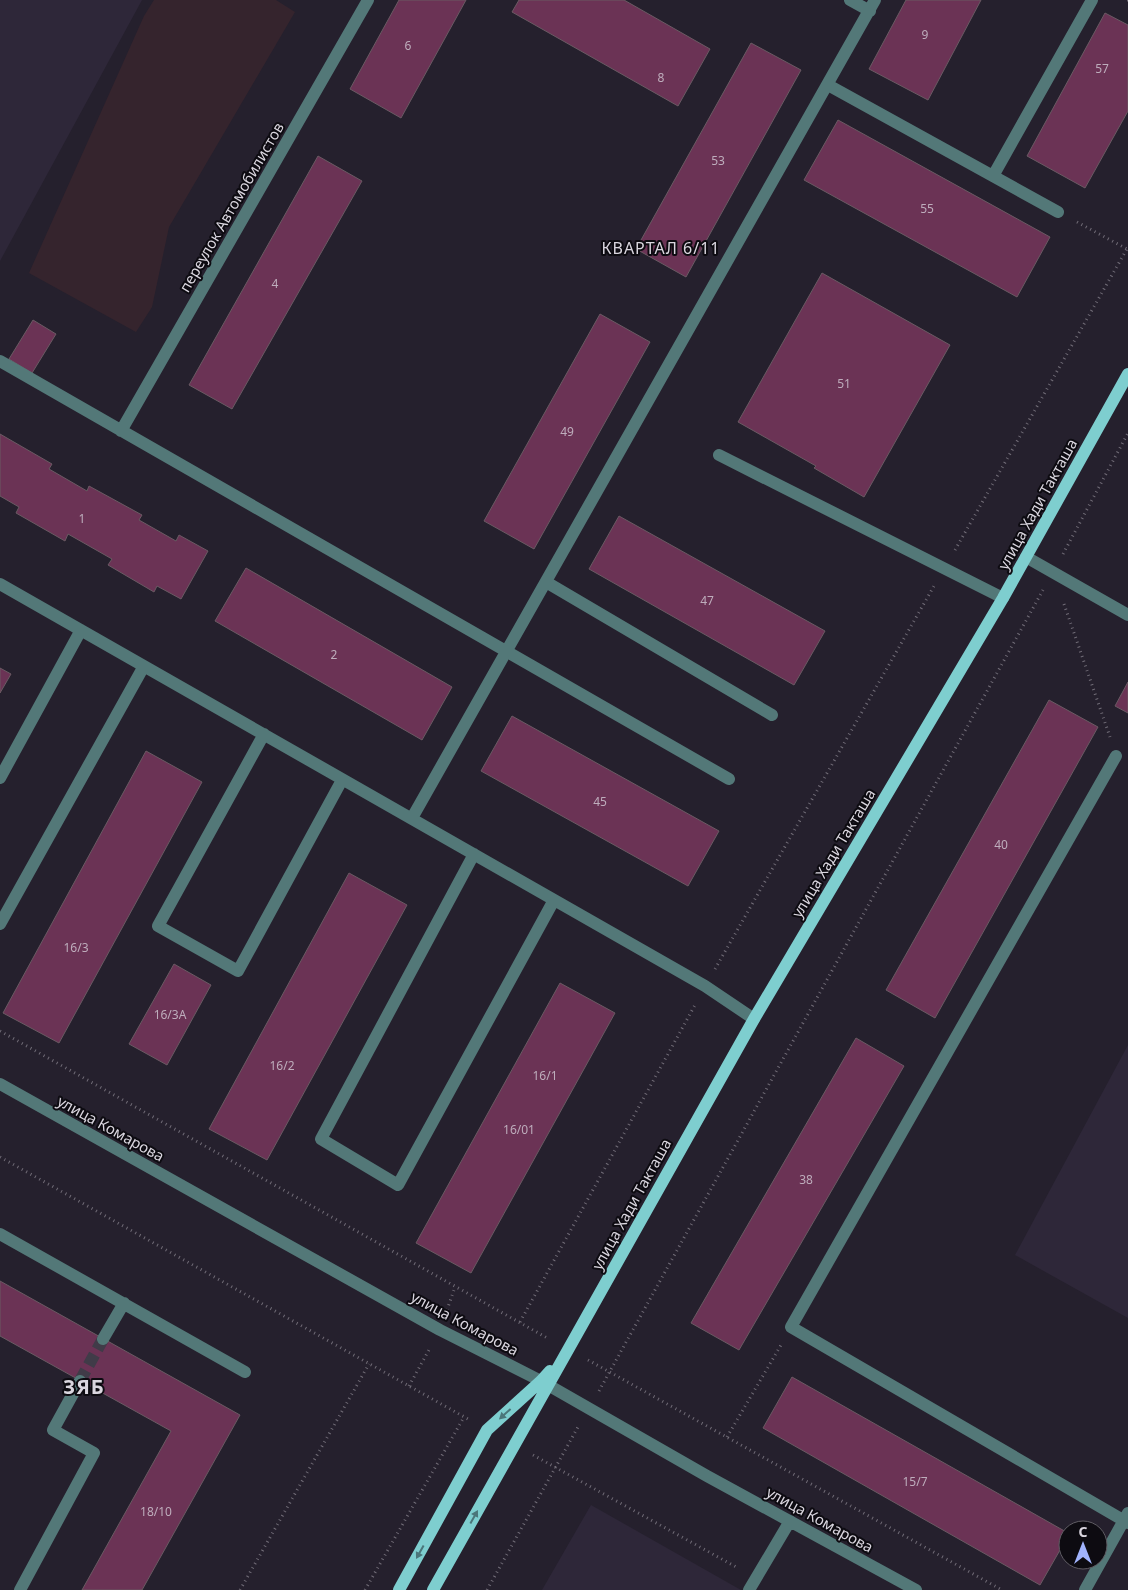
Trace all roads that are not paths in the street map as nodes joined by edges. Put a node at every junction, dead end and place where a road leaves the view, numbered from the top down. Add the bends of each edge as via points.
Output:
1 (368, 0) edge
2 (850, 0) edge
3 (1092, 0) edge
4 (872, 6) edge
5 (828, 85) junction
6 (992, 176) junction
7 (1058, 212) road end
8 (0, 361) edge
9 (1127, 379) edge
10 (121, 431) junction
11 (719, 455) dead end
12 (1026, 557) junction
13 (546, 582) junction
14 (0, 584) edge
15 (1003, 598) junction
16 (1128, 615) edge
17 (81, 630) junction
18 (506, 652) junction
19 (144, 666) junction
20 (772, 715) dead end
21 (264, 734) junction
22 (1116, 756) road end
23 (0, 778) edge
24 (729, 779) dead end
25 (342, 780) junction
26 (412, 818) junction
27 (474, 854) junction
28 (554, 900) junction
29 (3, 910) edge
30 (0, 924) edge
31 (754, 1019) junction
32 (0, 1084) edge
33 (0, 1234) edge
34 (124, 1303) junction
35 (103, 1339) tunnel mouth
36 (245, 1372) dead end
37 (80, 1380) tunnel mouth
38 (545, 1383) junction
39 (1127, 1519) edge
40 (790, 1521) junction
41 (20, 1590) edge
42 (399, 1590) edge
43 (433, 1590) edge
44 (749, 1590) edge
45 (916, 1590) edge
46 (1085, 1590) edge

1 - 10 street, переулок Автомобилистов
2 - 4 street
3 - 6 street
4 - 5 street
5 - 6 street
5 - 13 street
6 - 7 street
8 - 10 street
9 - 12 main road, улица Хади Такташа
10 - 18 street
11 - 15 street
12 - 15 main road, улица Хади Такташа
12 - 16 street
13 - 18 street
13 - 20 street
14 - 17 street
15 - 31 main road, улица Хади Такташа
17 - 19 street
17 - 23 street
18 - 24 street
18 - 26 street
19 - 21 street
19 - 29 street
21 - 25 street
21 - 25 street via 158,926 238,970
22 - 39 street via 791,1327
25 - 26 street
26 - 27 street
27 - 28 street
27 - 28 street via 322,1139 398,1185
28 - 31 street via 705,986
29 - 30 street
31 - 38 main road, улица Хади Такташа via 568,1350
32 - 38 street, улица Комарова via 440,1330
33 - 34 street
34 - 35 street
34 - 36 street
37 - 41 street via 53,1430 94,1453
38 - 40 street, улица Комарова
38 -> 42 main road, улица Хади Такташа via 488,1430
43 -> 38 main road, улица Хади Такташа
39 - 46 street
40 - 44 street
40 - 45 street, улица Комарова

